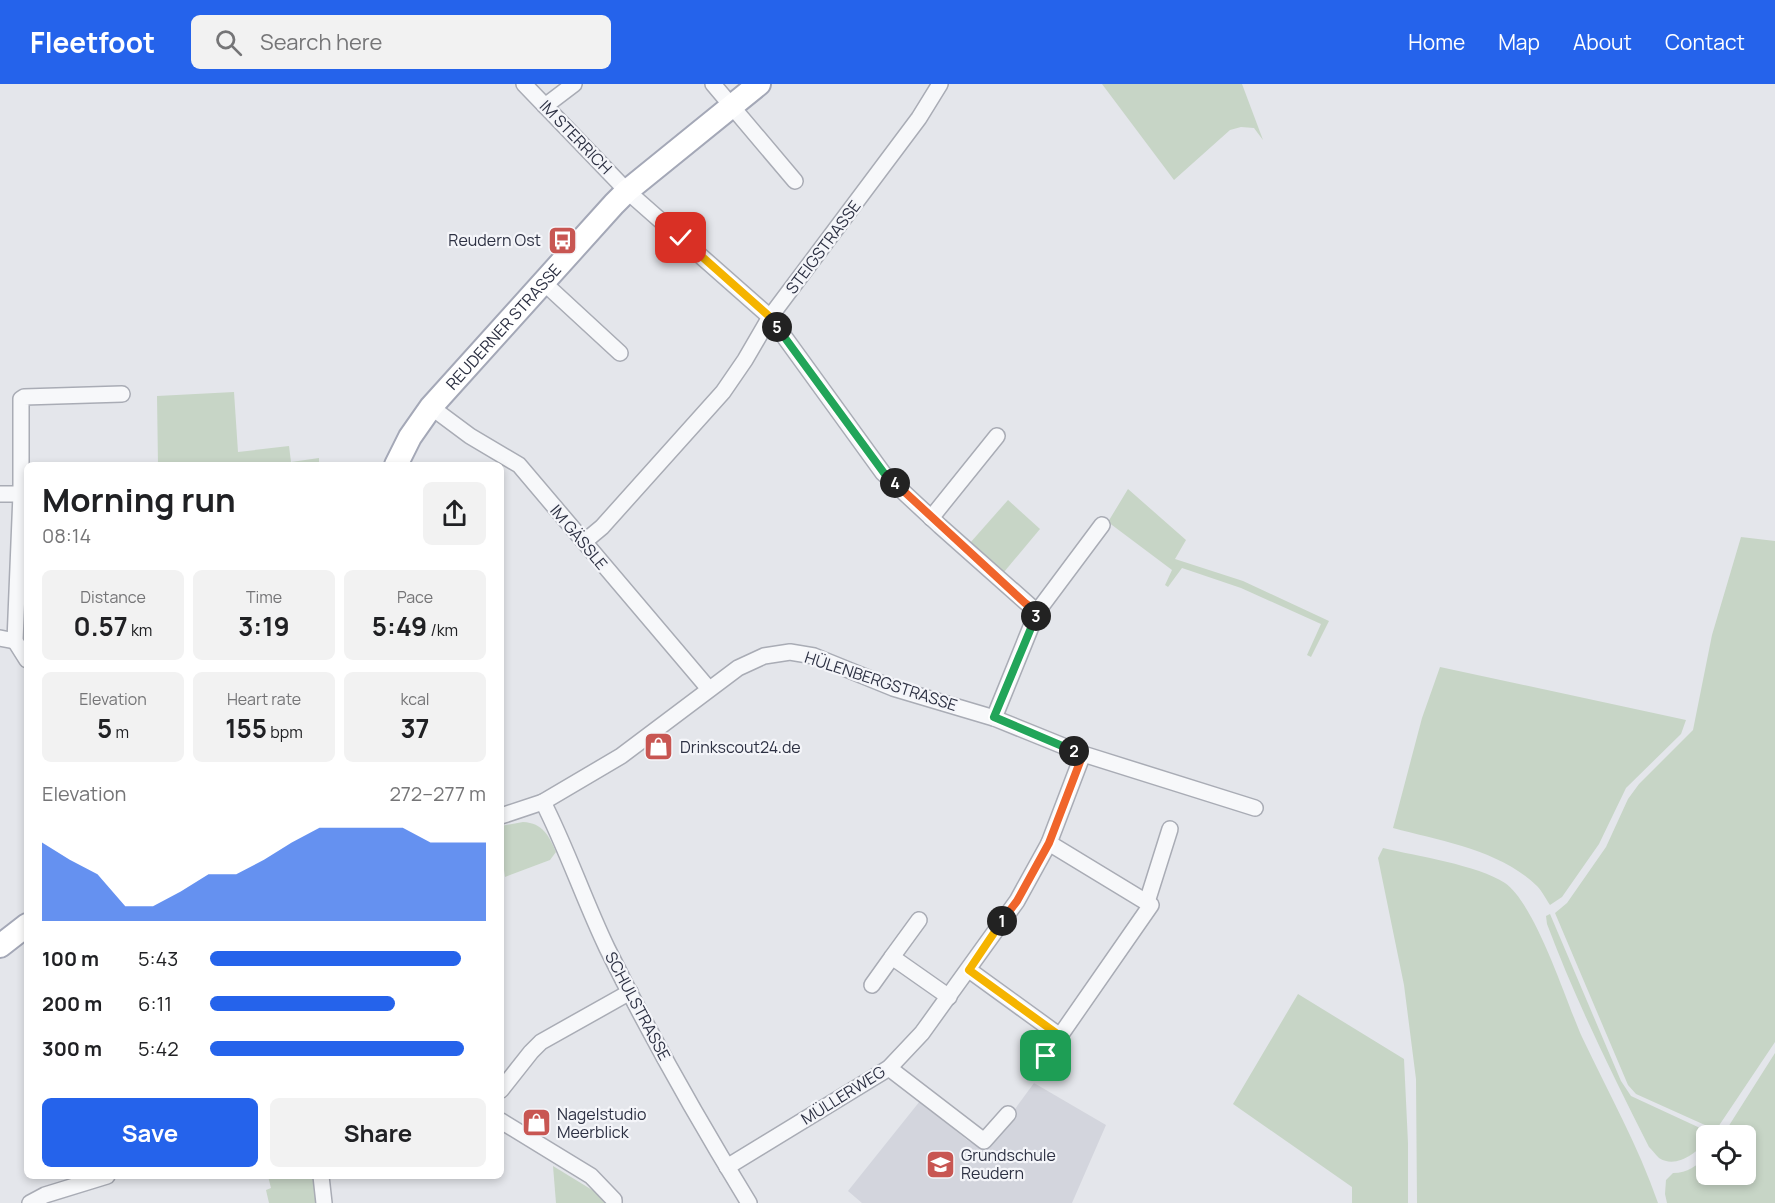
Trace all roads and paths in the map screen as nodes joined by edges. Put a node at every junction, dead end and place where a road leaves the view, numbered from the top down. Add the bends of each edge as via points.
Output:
1 (524, 84) edge
2 (574, 84) edge
3 (713, 84) edge
4 (759, 84) edge
5 (940, 84) edge
6 (545, 106) junction
7 (731, 107) junction
8 (795, 181) dead end
9 (627, 190) junction
10 (543, 282) junction
11 (770, 317) junction
12 (620, 353) dead end
13 (122, 394) dead end
14 (431, 407) junction
15 (997, 436) dead end
16 (398, 462) edge
17 (0, 494) edge
18 (21, 494) junction
19 (931, 518) junction
20 (1102, 525) dead end
21 (584, 543) junction
22 (1037, 612) junction
23 (7, 639) edge
24 (24, 657) edge
25 (709, 689) junction
26 (994, 717) junction
27 (1083, 754) junction
28 (543, 802) junction
29 (1255, 808) dead end
30 (504, 815) edge
31 (1170, 829) dead end
32 (1049, 843) junction
33 (1147, 902) junction
34 (918, 920) dead end
35 (24, 927) edge
36 (0, 946) edge
37 (892, 957) junction
38 (969, 970) junction
39 (872, 985) dead end
40 (630, 992) junction
41 (949, 997) junction
42 (1060, 1036) junction
43 (1046, 1056) dead end
44 (889, 1068) junction
45 (504, 1086) edge
46 (1008, 1114) dead end
47 (504, 1123) edge
48 (727, 1167) junction
49 (321, 1179) edge
50 (74, 1180) edge
51 (30, 1203) edge
52 (324, 1203) edge
53 (614, 1203) edge
54 (749, 1203) edge

1 - 6 street, IM STERRICH
2 - 6 street
3 - 7 street
4 - 7 main road, REUDERNER STRASSE
5 - 11 street, STEIGSTRASSE via 920,118
6 - 9 street, IM STERRICH
7 - 8 street
7 - 9 main road, REUDERNER STRASSE
9 - 10 main road, REUDERNER STRASSE
9 - 11 street, IM STERRICH
10 - 12 street
10 - 14 main road, REUDERNER STRASSE
11 - 19 street, IM STERRICH via 884,473
11 - 21 street, STEIGSTRASSE via 723,392
13 - 18 street via 21,399
14 - 16 main road, REUDERNER STRASSE
14 - 21 street, IM GÄSSLE via 519,465
15 - 19 street
17 - 18 street
18 - 23 street
19 - 22 street, IM STERRICH
20 - 22 street
21 - 25 street, IM GÄSSLE
22 - 26 street
23 - 24 street
25 - 26 street, HÜLENBERGSTRASSE via 738,668 764,656 790,652 814,656 892,688
25 - 28 street, HÜLENBERGSTRASSE via 621,756
26 - 27 street, HÜLENBERGSTRASSE
27 - 29 street, HÜLENBERGSTRASSE
27 - 32 street, MÜLLERWEG
28 - 30 street, HÜLENBERGSTRASSE
28 - 40 street, SCHULSTRASSE
31 - 33 street
32 - 33 street
32 - 38 street, MÜLLERWEG via 1017,901
33 - 42 street via 1151,905
34 - 37 street
35 - 36 main road
37 - 39 street
37 - 41 street
38 - 41 street, MÜLLERWEG
38 - 42 street
40 - 45 street via 541,1042
40 - 48 street, SCHULSTRASSE
41 - 44 street, MÜLLERWEG
42 - 43 street
44 - 46 street via 984,1141
44 - 48 street, MÜLLERWEG
47 - 53 street via 591,1176
48 - 54 street, SCHULSTRASSE
49 - 52 street
50 - 51 street

